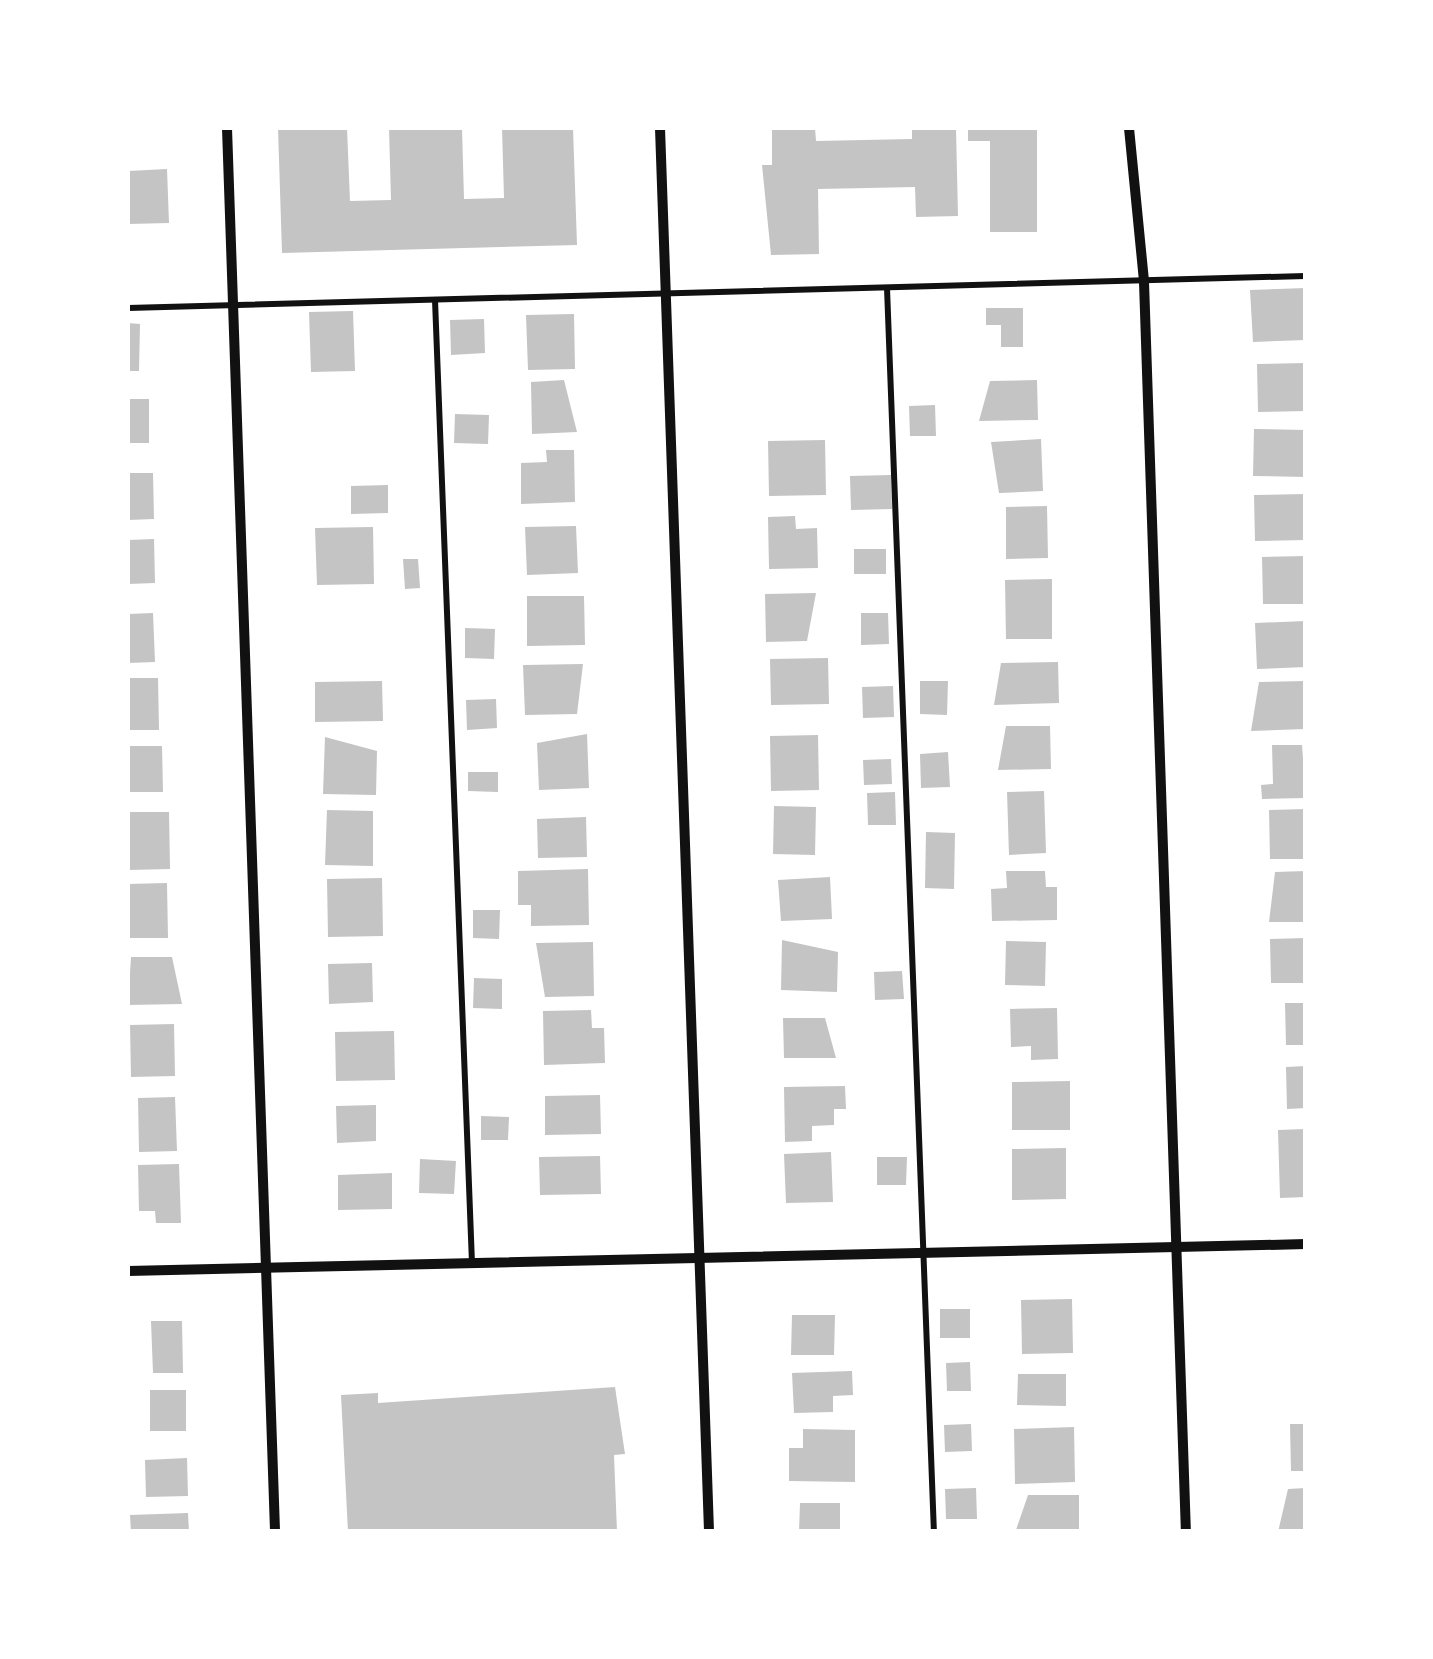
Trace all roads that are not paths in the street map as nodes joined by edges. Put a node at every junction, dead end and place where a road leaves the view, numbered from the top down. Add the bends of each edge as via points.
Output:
1 (227, 128) edge
2 (660, 128) edge
3 (1130, 128) edge
4 (1306, 276) edge
5 (1144, 282) junction
6 (887, 288) junction
7 (672, 294) junction
8 (435, 300) junction
9 (232, 305) junction
10 (128, 308) edge
11 (1306, 1244) edge
12 (1177, 1248) junction
13 (923, 1254) junction
14 (700, 1258) junction
15 (472, 1264) junction
16 (268, 1268) junction
17 (128, 1270) edge
18 (275, 1532) edge
19 (709, 1532) edge
20 (934, 1532) edge
21 (1186, 1532) edge

1 - 9 street
2 - 7 street
3 - 5 street
4 - 5 lane
5 - 6 lane
5 - 12 street
6 - 7 lane
6 - 13 lane
7 - 8 lane
7 - 14 street
8 - 9 lane
8 - 15 lane
9 - 10 lane
9 - 16 street
11 - 12 street
12 - 13 street
12 - 21 street
13 - 14 street
13 - 20 lane
14 - 15 street
14 - 19 street
15 - 16 street
16 - 17 street
16 - 18 street

